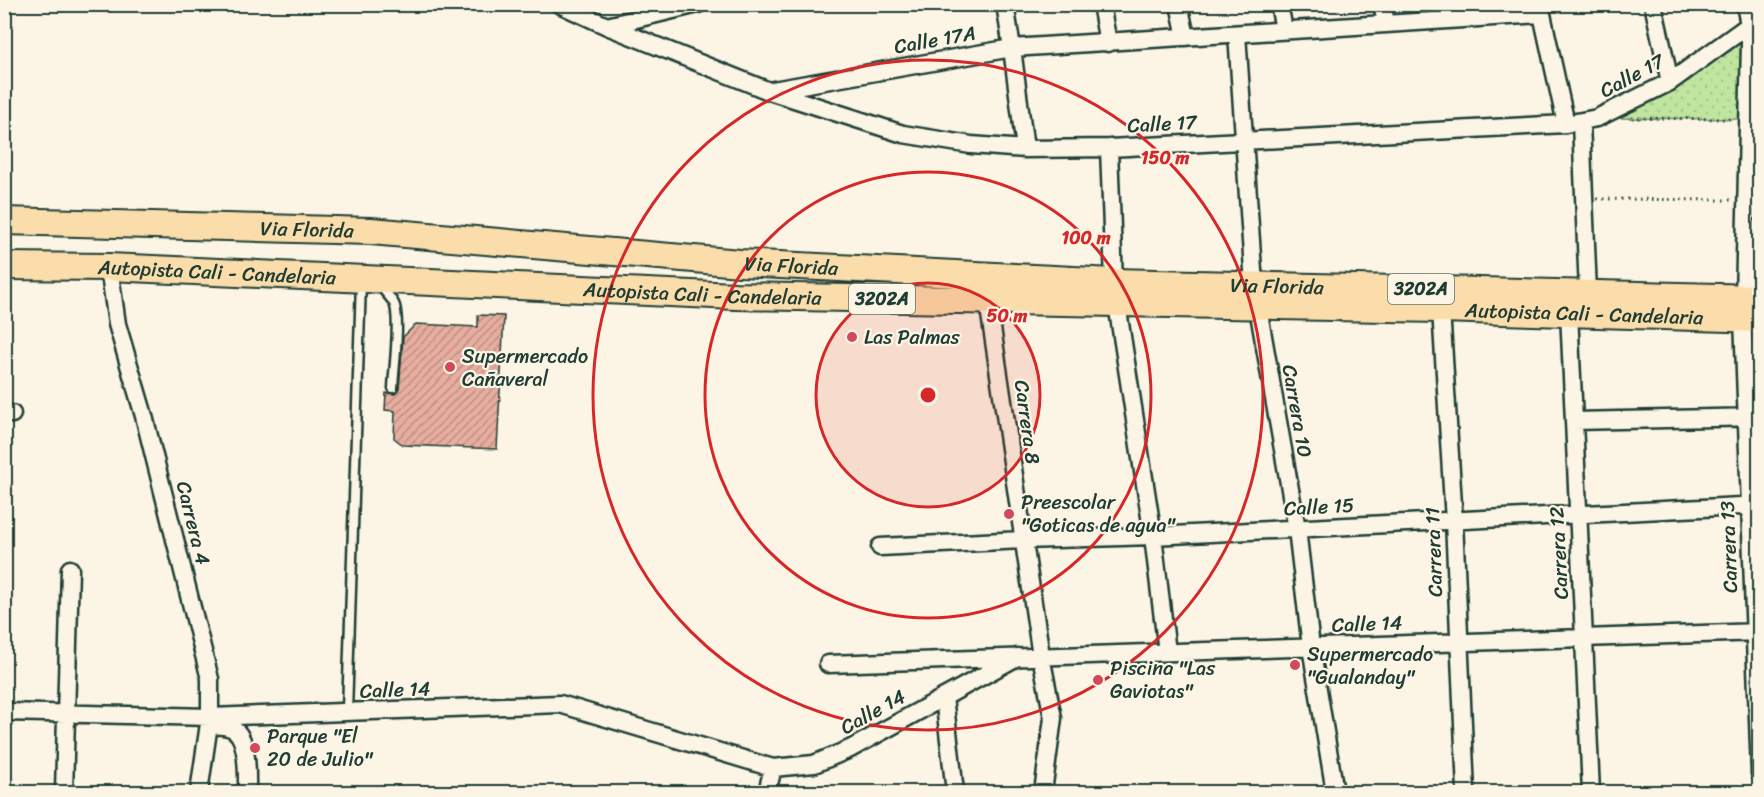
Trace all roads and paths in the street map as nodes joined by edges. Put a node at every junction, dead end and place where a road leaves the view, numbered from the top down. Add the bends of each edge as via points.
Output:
1 (559, 4) edge
2 (698, 4) edge
3 (1005, 4) edge
4 (1101, 4) edge
5 (1179, 4) edge
6 (1279, 4) edge
7 (1382, 4) edge
8 (1653, 4) edge
9 (1745, 4) edge
10 (663, 8) edge
11 (1540, 9) edge
12 (1441, 12) edge
13 (1754, 20) edge
14 (1386, 23) junction
15 (608, 26) junction
16 (1284, 30) junction
17 (1237, 34) junction
18 (1186, 37) junction
19 (1108, 42) junction
20 (1012, 48) junction
21 (1670, 82) junction
22 (769, 91) junction
23 (1632, 118) dead end
24 (1748, 120) junction
25 (1573, 123) junction
26 (1245, 141) junction
27 (1109, 148) junction
28 (1025, 149) junction
29 (1584, 198) junction
30 (1746, 200) junction
31 (4, 221) edge
32 (4, 267) edge
33 (109, 267) junction
34 (369, 280) junction
35 (1116, 293) junction
36 (1588, 293) junction
37 (1255, 295) junction
38 (988, 301) junction
39 (1752, 308) edge
40 (1441, 309) junction
41 (1569, 312) junction
42 (393, 388) dead end
43 (1753, 417) edge
44 (1574, 421) junction
45 (1754, 505) edge
46 (1578, 515) junction
47 (1454, 521) junction
48 (1297, 529) junction
49 (1154, 536) junction
50 (1023, 540) junction
51 (880, 547) dead end
52 (70, 569) dead end
53 (1756, 632) edge
54 (1583, 638) junction
55 (1459, 642) junction
56 (1311, 647) junction
57 (1167, 652) junction
58 (1041, 656) junction
59 (1017, 657) junction
60 (828, 664) dead end
61 (944, 697) junction
62 (4, 712) edge
63 (347, 712) junction
64 (66, 714) junction
65 (209, 721) junction
66 (773, 768) junction
67 (1760, 774) edge
68 (64, 792) edge
69 (200, 792) edge
70 (247, 792) edge
71 (767, 792) edge
72 (955, 792) edge
73 (1043, 792) edge
74 (1335, 792) edge
75 (1466, 792) edge
76 (1591, 792) edge

1 - 15 street, Calle 17
2 - 10 street
3 - 20 street
4 - 19 street
5 - 18 street
6 - 16 street
7 - 14 street
8 - 21 street
9 - 13 street, Carrera 13
10 - 15 street
11 - 12 street, Calle 17A
11 - 25 street
12 - 14 street, Calle 17A
13 - 21 street, Calle 17
13 - 24 street, Carrera 13
14 - 16 street, Calle 17A
15 - 22 street, Calle 17
16 - 17 street, Calle 17A
17 - 18 street, Calle 17A
17 - 26 street, Carrera 10
18 - 19 street, Calle 17A
19 - 20 street, Calle 17A
20 - 22 street, Calle 17A
20 - 28 street
21 - 25 street, Calle 17 via 1597,118
22 - 28 street, Calle 17 via 903,134
23 - 24 path
24 - 30 street, Carrera 13
25 - 26 street, Calle 17
25 - 29 street
26 - 27 street, Calle 17
26 - 37 street, Carrera 10
27 - 28 street, Calle 17
27 - 35 street
29 - 30 path
29 - 36 street
30 - 39 street, Carrera 13
31 - 35 main road, Via Florida / 3202A via 371,231
32 - 33 main road, Autopista Cali - Candelaria / 3202A
33 - 34 main road, Autopista Cali - Candelaria / 3202A
33 - 65 street, Carrera 4 via 117,324 210,679
34 - 38 main road, Autopista Cali - Candelaria / 3202A via 735,296
34 - 42 lane via 392,299 395,307
34 - 63 lane
35 - 37 main road, Autopista Cali - Candelaria / 3202A
35 - 38 main road, Autopista Cali - Candelaria / 3202A
35 - 49 street
36 - 37 main road, Via Florida / 3202A
36 - 39 main road, Via Florida / 3202A
37 - 40 main road, Autopista Cali - Candelaria / 3202A
37 - 48 street, Carrera 10
38 - 50 street, Carrera 8
39 - 41 main road, Autopista Cali - Candelaria / 3202A
39 - 43 street, Carrera 13
40 - 41 main road, Autopista Cali - Candelaria / 3202A
40 - 47 street, Carrera 11
41 - 44 street, Carrera 12
43 - 44 street
43 - 45 street, Carrera 13
44 - 46 street, Carrera 12
45 - 46 street, Calle 15
45 - 53 street, Carrera 13
46 - 47 street, Calle 15
46 - 54 street, Carrera 12
47 - 48 street, Calle 15
47 - 55 street, Carrera 11
48 - 49 street, Calle 15
48 - 56 street, Carrera 10
49 - 50 street, Calle 15
49 - 57 street
50 - 51 street, Calle 15
50 - 58 street, Carrera 8
52 - 64 street
53 - 54 street, Calle 14
53 - 67 street, Carrera 13
54 - 55 street, Calle 14
54 - 76 street, Carrera 12
55 - 56 street, Calle 14
55 - 75 street, Carrera 11
56 - 57 street, Calle 14
56 - 74 street, Carrera 10
57 - 58 street, Calle 14
58 - 59 street, Calle 14
58 - 73 street, Carrera 8 via 1053,718
59 - 60 street
59 - 61 street, Calle 14
61 - 66 street, Calle 14 via 850,749 814,764
61 - 72 street
62 - 64 street, Calle 14
63 - 65 street, Calle 14
63 - 66 street, Calle 14 via 560,704
64 - 65 street, Calle 14
64 - 68 street
65 - 69 street, Carrera 4
65 - 70 street via 231,727 244,744
66 - 71 street

